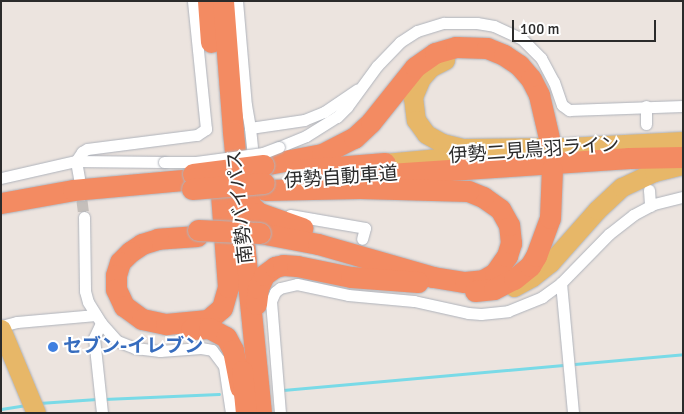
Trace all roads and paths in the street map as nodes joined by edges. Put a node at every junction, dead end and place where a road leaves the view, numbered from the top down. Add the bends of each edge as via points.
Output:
1 (193, 1) edge
2 (208, 1) edge
3 (223, 1) edge
4 (237, 1) edge
5 (364, 84) junction
6 (646, 106) junction
7 (683, 106) edge
8 (646, 124) dead end
9 (242, 130) junction
10 (550, 141) junction
11 (683, 141) edge
12 (683, 157) edge
13 (222, 159) junction
14 (76, 160) junction
15 (385, 163) joint
16 (683, 165) edge
17 (548, 169) dead end
18 (1, 178) edge
19 (79, 178) tunnel mouth
20 (264, 178) junction
21 (193, 184) junction
22 (649, 190) dead end
23 (683, 197) edge
24 (1, 203) edge
25 (650, 206) junction
26 (1, 214) edge
27 (84, 217) tunnel mouth
28 (198, 233) junction
29 (362, 239) dead end
30 (427, 280) junction
31 (561, 283) junction
32 (478, 286) junction
33 (99, 319) junction
34 (1, 328) edge
35 (102, 403) edge
36 (33, 406) edge
37 (249, 410) edge
38 (280, 413) edge
39 (573, 413) edge

1 - 14 street via 206,129 196,136 87,149
2 - 13 highway, 南勢バイパス
3 - 9 highway, 南勢バイパス
4 - 9 street via 246,105
5 - 6 street via 391,50 408,36 444,23 468,22 494,26 522,39 541,58 562,105 569,110
5 - 9 street via 324,112 304,120
5 - 14 street, bridge via 347,107 325,126 253,155 196,162
6 - 7 street
6 - 8 street
9 - 29 street via 257,198 263,206 281,213 365,228
9 - 30 highway via 250,205 276,220 377,252
9 - 37 highway, 南勢バイパス
10 - 10 main road via 527,88 508,68 491,59 473,56 447,59 431,67 417,84 412,104 416,120 426,134 442,143 474,149
10 - 11 main road, 伊勢二見鳥羽ライン
10 - 15 main road, 伊勢二見鳥羽ライン
10 - 20 highway via 539,95 519,65 487,48 456,47 436,53 415,67 371,122 349,141
12 - 20 highway, 伊勢自動車道
13 - 28 highway via 221,194 228,277 226,300 218,313 208,320 166,324 150,322 124,306 116,283 118,268 130,252 158,239
13 - 37 highway, 南勢バイパス
14 - 18 street
14 - 19 street
15 - 20 highway, 伊勢自動車道
16 - 32 main road via 642,177 613,194 555,259 532,278 513,287
17 - 32 highway via 550,218 536,256 530,266 514,279
20 - 21 highway
20 - 32 highway via 439,188 468,191 483,197 504,214 510,243 500,268
21 - 24 highway via 140,184 60,192
21 - 26 highway
22 - 25 street
23 - 25 street
25 - 31 street via 621,223
27 - 33 street via 85,291
28 - 30 highway via 260,236
28 - 37 highway via 154,234 138,238 123,248 110,266 110,298 124,316 145,328 169,331 210,328 221,333 233,350
30 - 32 highway
30 - 37 highway via 351,276 289,265 269,270 260,281 256,295 260,362
31 - 38 street via 523,306 481,314 457,312 347,288 292,284 280,288 272,297 271,311
31 - 39 street
33 - 34 street via 17,322
33 - 35 street via 94,338
33 - 37 street via 118,341 136,348 212,350
34 - 36 main road

